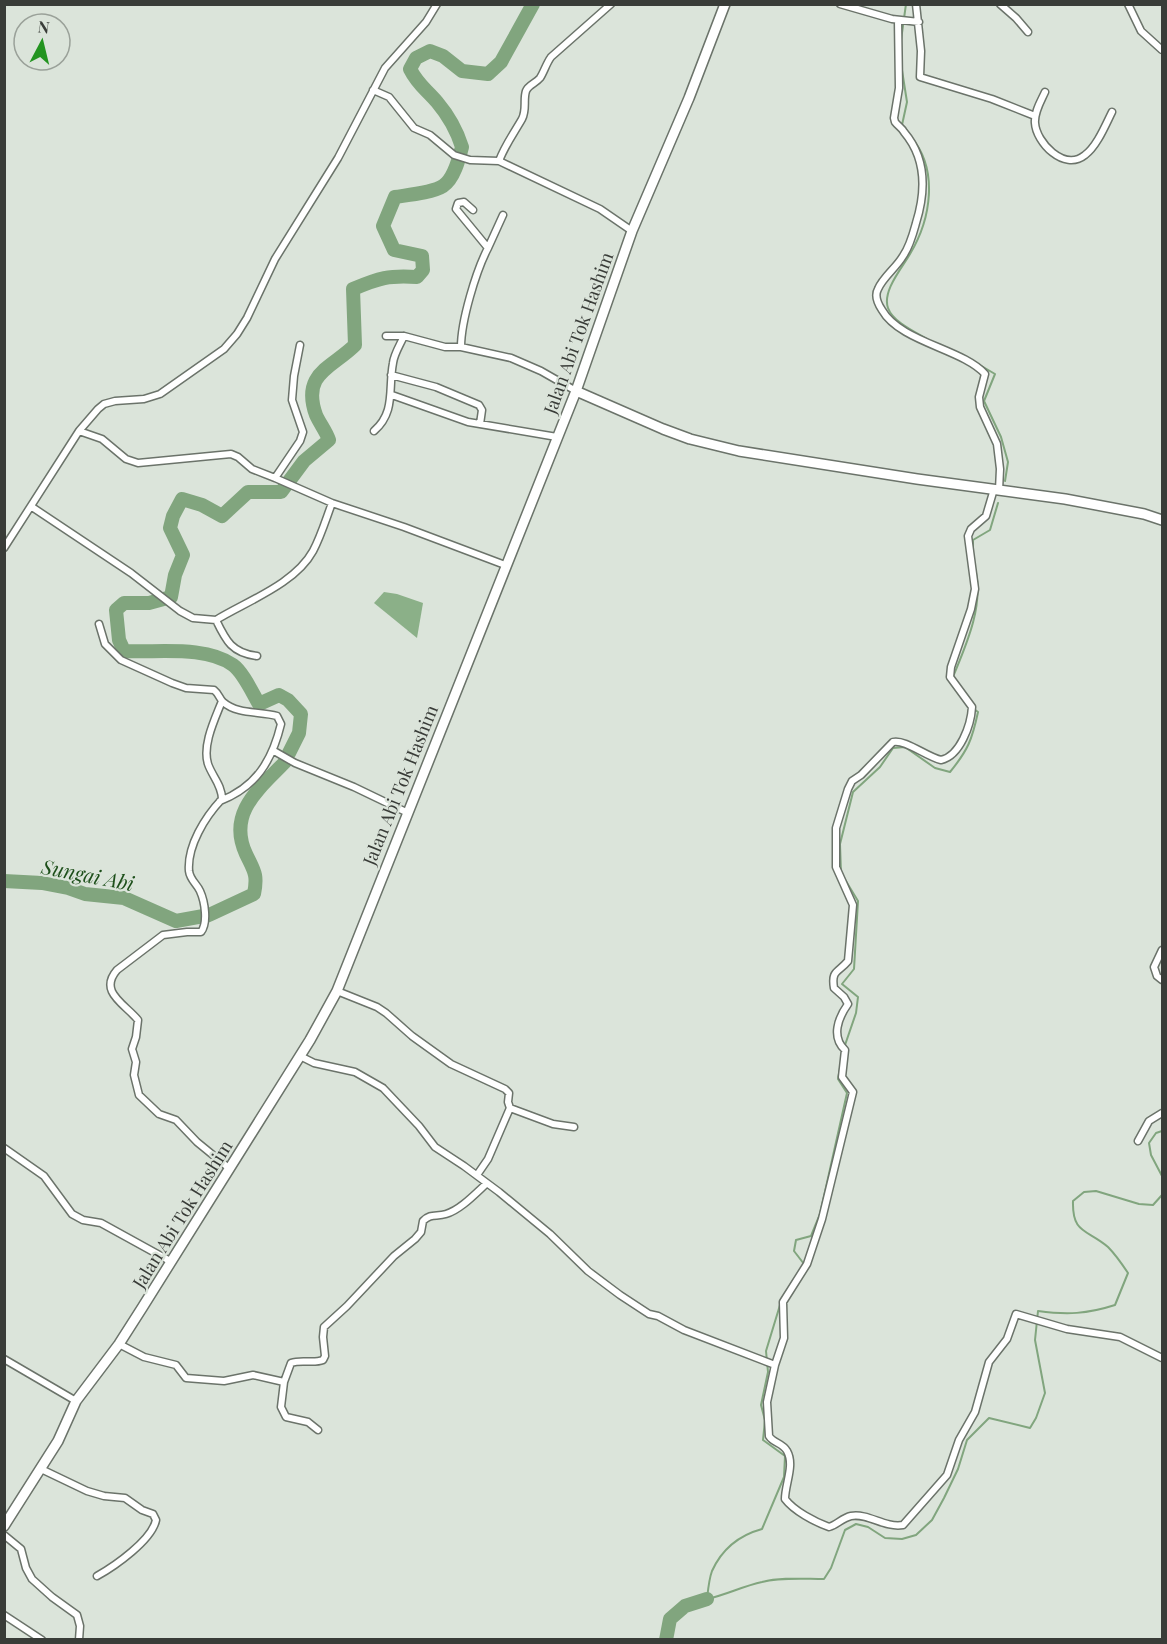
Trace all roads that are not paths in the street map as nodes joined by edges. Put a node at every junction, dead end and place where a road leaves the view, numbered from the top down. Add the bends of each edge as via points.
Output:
1 (436, 4) edge
2 (611, 4) edge
3 (725, 4) edge
4 (840, 4) edge
5 (916, 4) edge
6 (1000, 4) edge
7 (1128, 4) edge
8 (900, 20) junction
9 (917, 22) junction
10 (1028, 32) dead end
11 (1162, 50) edge
12 (374, 90) junction
13 (1045, 92) dead end
14 (1112, 112) dead end
15 (1035, 116) junction
16 (499, 160) junction
17 (473, 210) dead end
18 (503, 215) dead end
19 (633, 231) junction
20 (488, 248) junction
21 (386, 336) dead end
22 (404, 336) junction
23 (300, 345) dead end
24 (461, 347) junction
25 (391, 375) junction
26 (576, 391) junction
27 (392, 395) junction
28 (480, 424) junction
29 (78, 431) junction
30 (374, 431) dead end
31 (557, 437) junction
32 (275, 478) junction
33 (997, 490) junction
34 (332, 503) junction
35 (32, 507) junction
36 (1162, 520) edge
37 (4, 548) edge
38 (506, 565) junction
39 (216, 620) junction
40 (99, 624) dead end
41 (257, 656) dead end
42 (222, 701) junction
43 (274, 751) junction
44 (219, 801) junction
45 (406, 812) junction
46 (1162, 950) edge
47 (1162, 980) edge
48 (337, 991) junction
49 (300, 1056) junction
50 (510, 1108) junction
51 (1162, 1113) edge
52 (574, 1127) dead end
53 (1138, 1141) dead end
54 (4, 1148) edge
55 (230, 1169) junction
56 (477, 1175) junction
57 (486, 1184) junction
58 (170, 1261) junction
59 (119, 1344) junction
60 (1162, 1358) edge
61 (4, 1359) edge
62 (773, 1364) junction
63 (284, 1382) junction
64 (76, 1401) junction
65 (318, 1430) dead end
66 (41, 1469) junction
67 (7, 1515) edge
68 (4, 1526) edge
69 (4, 1535) edge
70 (97, 1576) dead end
71 (4, 1615) edge
72 (42, 1640) edge
73 (79, 1640) edge

1 - 12 street via 426,22 385,68
2 - 16 street via 551,57 542,76 526,91 522,118
3 - 19 main road, Jalan Abi Tok Hashim
4 - 8 street
5 - 9 street
6 - 10 street
7 - 11 street via 1142,32
8 - 9 street
8 - 33 street via 899,88 894,118 922,166 923,201 904,254 876,297 889,320 985,374 980,407 997,444
9 - 15 street via 920,77
12 - 16 street via 389,97 414,128 430,135 454,155 470,160
12 - 29 street via 232,341 160,394 104,404
13 - 15 street
14 - 15 street via 1086,155 1074,160 1045,146 1036,130
16 - 19 street via 594,206
17 - 20 street via 464,202 458,203 456,209
18 - 20 street
19 - 26 main road, Jalan Abi Tok Hashim
20 - 24 street via 469,304
21 - 22 street
22 - 24 street
22 - 25 street
23 - 32 street via 292,400 303,432
24 - 26 street via 524,362
25 - 27 street
25 - 28 street via 436,387 479,405
26 - 31 main road, Jalan Abi Tok Hashim
26 - 33 main road via 681,436 739,451
27 - 28 street
27 - 30 street via 386,419
28 - 31 street
29 - 32 street via 102,439 131,462 231,454 252,469
29 - 35 street
31 - 38 main road, Jalan Abi Tok Hashim
32 - 34 street
33 - 36 main road via 1144,513
33 - 62 street via 986,516 968,536 975,590 951,666 950,677 972,707 965,735 953,754 941,760 901,741 893,742 852,781 839,817 836,867 853,905 848,961 833,975 834,988 848,1004 836,1033 843,1049 842,1077 853,1092 822,1219 807,1264 783,1302 784,1338
34 - 38 street
34 - 39 street via 312,552 296,573
35 - 37 street
35 - 39 street via 84,539 180,611 193,618
38 - 45 main road, Jalan Abi Tok Hashim
39 - 41 street via 231,646 240,653
40 - 42 street via 105,644 121,660 186,688 214,690
42 - 43 street via 235,709 277,716 281,724
42 - 44 street via 206,751 208,766 222,794
43 - 44 street via 253,781 234,796
43 - 45 street
44 - 55 street via 210,811 189,858 190,875 204,907 205,928 201,932 163,935 117,970 109,984 114,996 138,1020 132,1048 139,1095 152,1110 176,1120
45 - 48 main road, Jalan Abi Tok Hashim
46 - 47 street via 1154,967
48 - 49 main road, Jalan Abi Tok Hashim
48 - 50 street via 386,1012 451,1064 505,1089
49 - 55 main road, Jalan Abi Tok Hashim
49 - 56 street via 373,1081 402,1107 435,1148
50 - 52 street via 542,1121
50 - 56 street
51 - 53 street via 1149,1121
54 - 58 street via 44,1176 77,1217 100,1223
55 - 58 main road, Jalan Abi Tok Hashim
56 - 57 street
57 - 62 street via 550,1234 588,1271 649,1314
57 - 63 street via 451,1212 431,1215 423,1221 416,1239 324,1327 325,1358 291,1364
58 - 59 main road, Jalan Abi Tok Hashim
59 - 63 street via 144,1357 176,1365 186,1378 224,1381 253,1375
59 - 64 main road, Jalan Abi Tok Hashim
60 - 62 street via 1120,1337 1067,1329 1016,1314 1006,1340 989,1362 975,1412 958,1440 947,1475 903,1525 891,1527 860,1516 851,1516 829,1527 788,1503 784,1495 790,1470 788,1452 769,1436 767,1402
61 - 64 street
63 - 65 street via 281,1407 286,1417 308,1422
64 - 66 main road, Jalan Abi Tok Hashim
66 - 67 main road, Jalan Abi Tok Hashim
66 - 70 street via 87,1491 124,1498 153,1514 156,1520 144,1542
67 - 68 main road, Jalan Abi Tok Hashim
69 - 73 street via 21,1549 32,1579 77,1615
71 - 72 street

